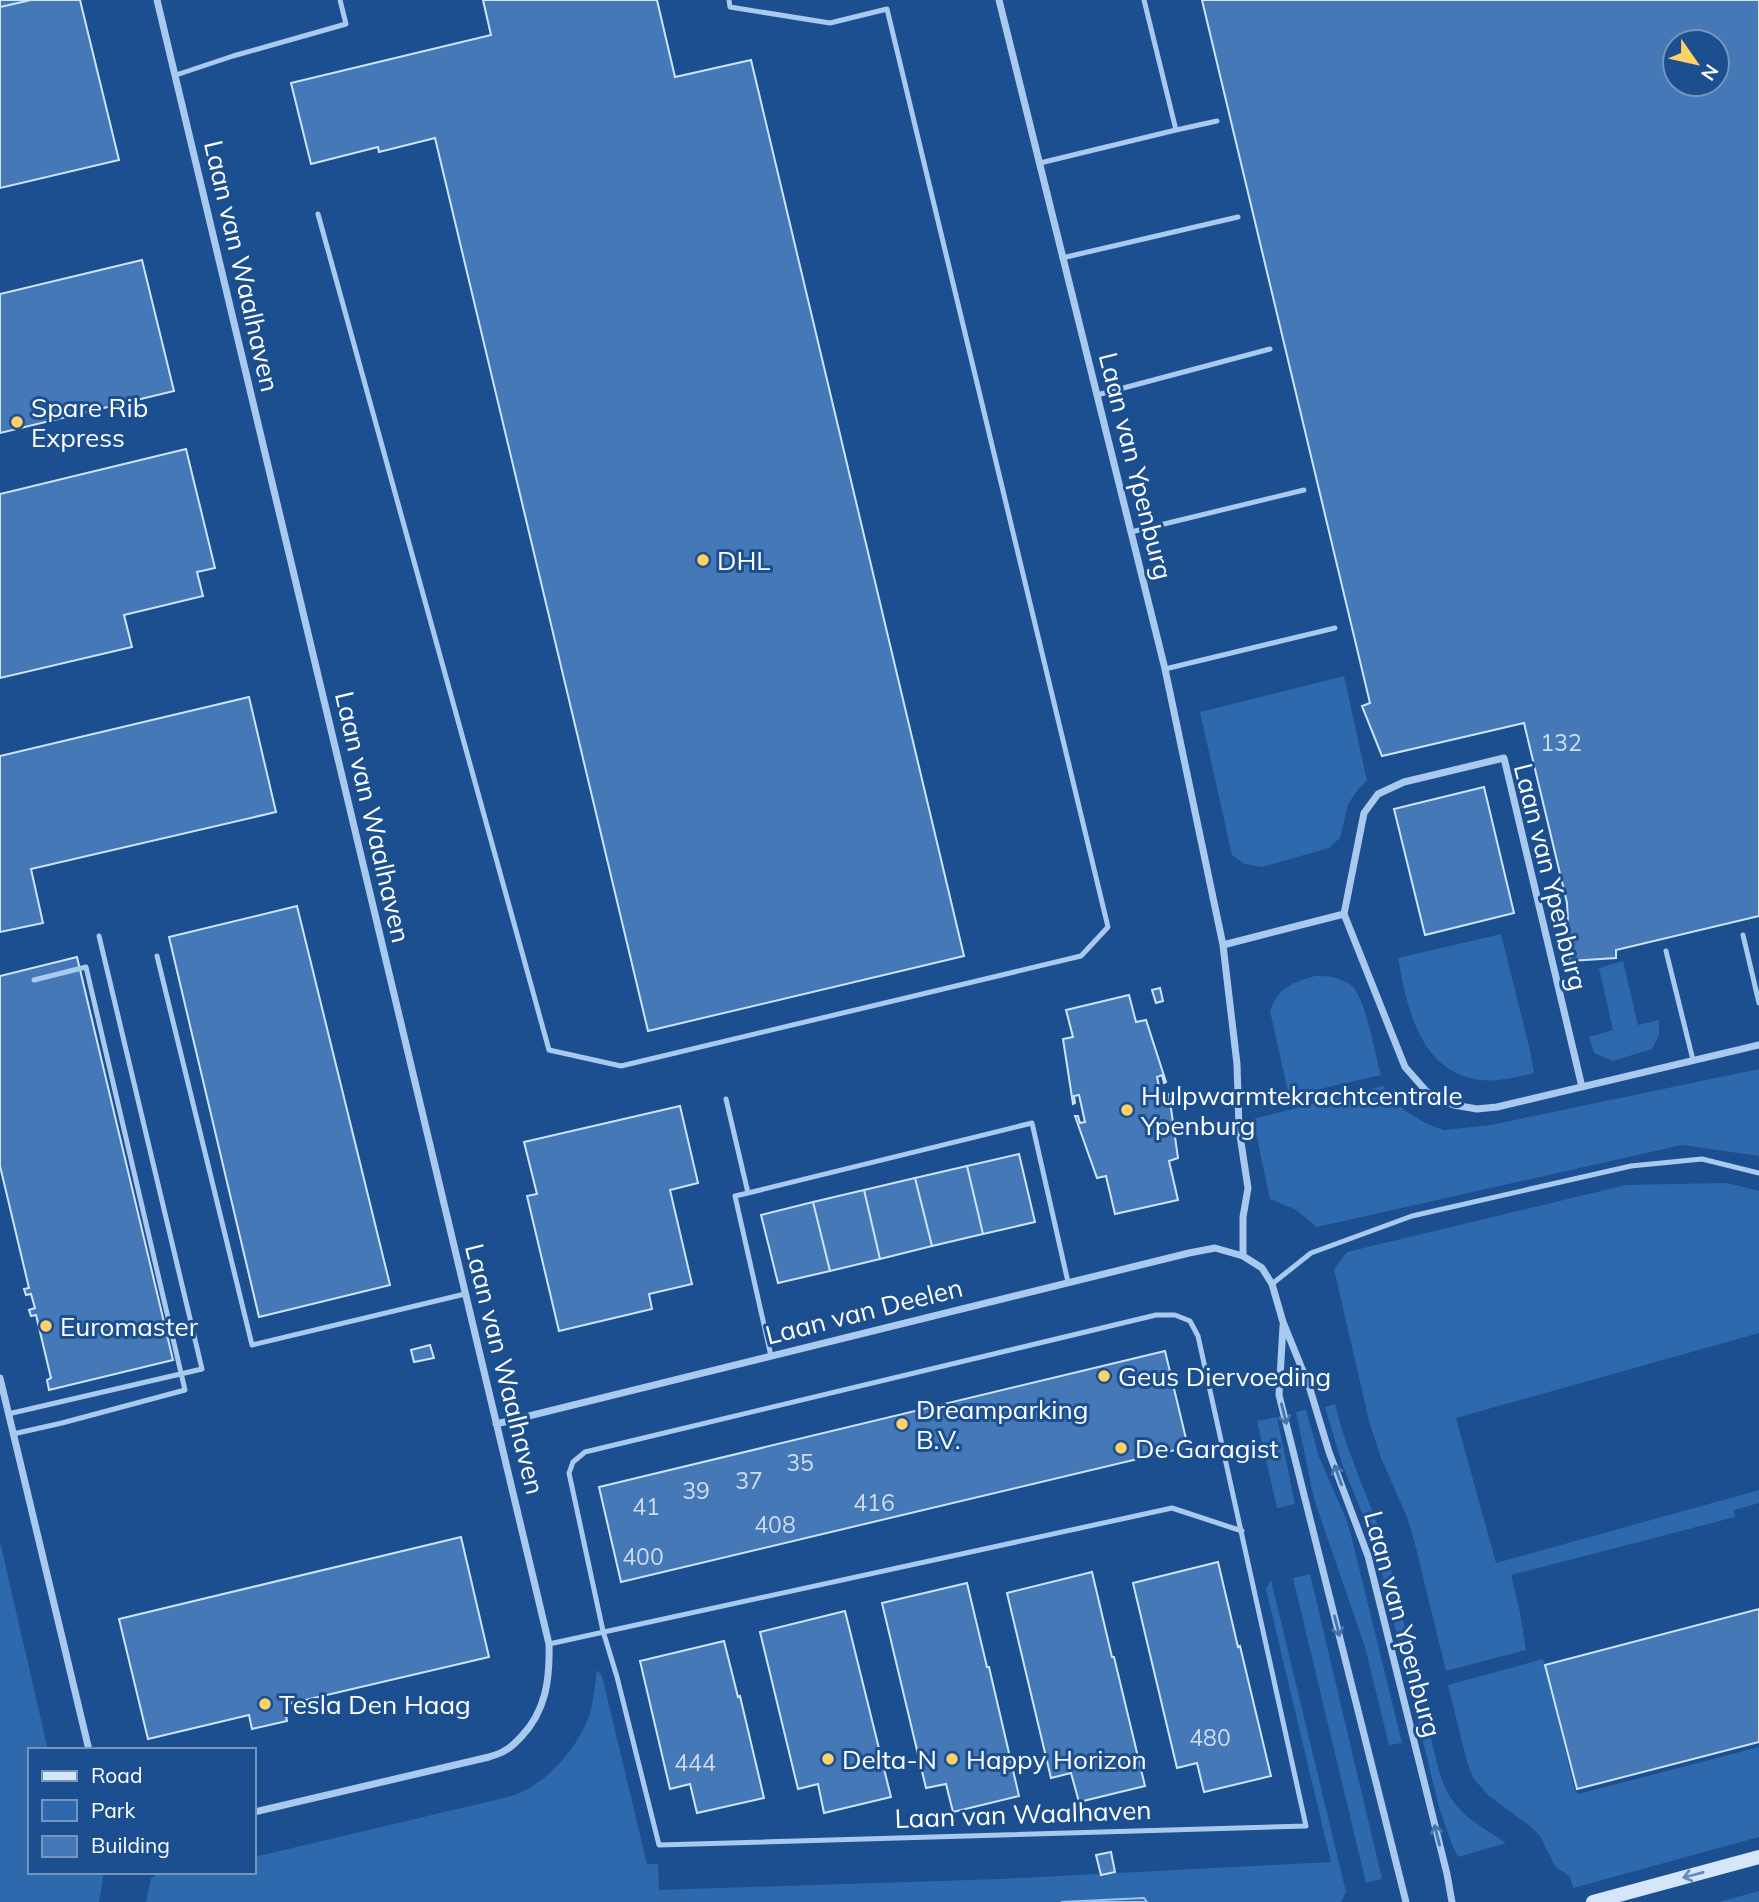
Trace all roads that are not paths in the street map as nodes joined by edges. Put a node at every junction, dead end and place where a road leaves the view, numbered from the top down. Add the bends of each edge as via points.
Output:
1 (157, 0) edge
2 (340, 0) edge
3 (729, 0) edge
4 (999, 0) edge
5 (1144, 0) edge
6 (176, 75) junction
7 (1217, 121) dead end
8 (1175, 130) junction
9 (1040, 163) junction
10 (318, 214) dead end
11 (1238, 217) dead end
12 (1062, 258) junction
13 (1270, 349) dead end
14 (1097, 395) junction
15 (1304, 489) dead end
16 (1131, 532) junction
17 (1335, 628) dead end
18 (1166, 669) junction
19 (1344, 914) junction
20 (1742, 935) dead end
21 (99, 936) dead end
22 (1223, 945) junction
23 (1667, 951) dead end
24 (157, 956) dead end
25 (34, 980) dead end
26 (1759, 1003) edge
27 (1759, 1045) edge
28 (1693, 1060) junction
29 (1582, 1087) junction
30 (726, 1099) dead end
31 (1759, 1173) edge
32 (748, 1193) junction
33 (1243, 1256) junction
34 (1068, 1282) junction
35 (1272, 1284) junction
36 (465, 1294) junction
37 (1283, 1322) junction
38 (771, 1356) junction
39 (0, 1378) edge
40 (8, 1414) junction
41 (496, 1424) junction
42 (13, 1434) junction
43 (1242, 1531) junction
44 (603, 1632) junction
45 (549, 1644) junction
46 (89, 1748) edge
47 (256, 1812) edge
48 (1759, 1857) edge
49 (1406, 1902) edge
50 (1452, 1902) edge
51 (1593, 1902) edge

1 - 6 street, Laan van Waalhaven
2 - 6 lane via 346,24
3 - 10 lane via 730,7 830,23 887,9 1108,927 1081,956 621,1066 549,1051
4 - 9 street, Laan van Ypenburg
5 - 8 lane
6 - 36 street, Laan van Waalhaven
7 - 8 lane
8 - 9 lane
9 - 12 street, Laan van Ypenburg
11 - 12 lane
12 - 14 street, Laan van Ypenburg
13 - 14 lane
14 - 16 street, Laan van Ypenburg
15 - 16 lane
16 - 18 street, Laan van Ypenburg
17 - 18 lane
18 - 22 street, Laan van Ypenburg
19 - 22 street
19 - 29 street via 1405,1068 1427,1092 1454,1105 1477,1109
19 - 29 street, Laan van Ypenburg via 1364,813 1378,794 1404,782 1504,758
20 - 26 lane
21 - 40 lane via 202,1369
22 - 33 street, Laan van Ypenburg via 1237,1064 1238,1129 1248,1188
23 - 28 lane
24 - 36 lane via 252,1345
25 - 42 lane via 86,967 185,1390
27 - 28 street
28 - 29 street
30 - 32 lane
31 - 35 lane via 1702,1159 1631,1166 1412,1216 1311,1253
32 - 34 lane via 1032,1123
32 - 38 lane via 735,1196
33 - 34 street, Laan van Deelen via 1215,1248
33 - 35 street, Laan van Ypenburg via 1262,1268
34 - 38 street, Laan van Deelen
35 - 37 street, Laan van Ypenburg
36 - 41 street, Laan van Waalhaven
37 -> 49 street, Laan van Ypenburg via 1279,1395
50 -> 37 street, Laan van Ypenburg via 1368,1556
38 - 41 street, Laan van Deelen
39 - 40 street
40 - 42 street
41 - 45 street, Laan van Waalhaven
42 - 46 street
43 - 44 lane via 1172,1508
43 - 44 lane, Laan van Waalhaven via 1198,1336 1190,1321 1156,1315 585,1452 569,1473
43 - 44 lane, Laan van Waalhaven via 1306,1826 659,1845
44 - 45 lane
45 - 47 street, Laan van Waalhaven via 546,1693 537,1717 507,1751
48 -> 51 main road

